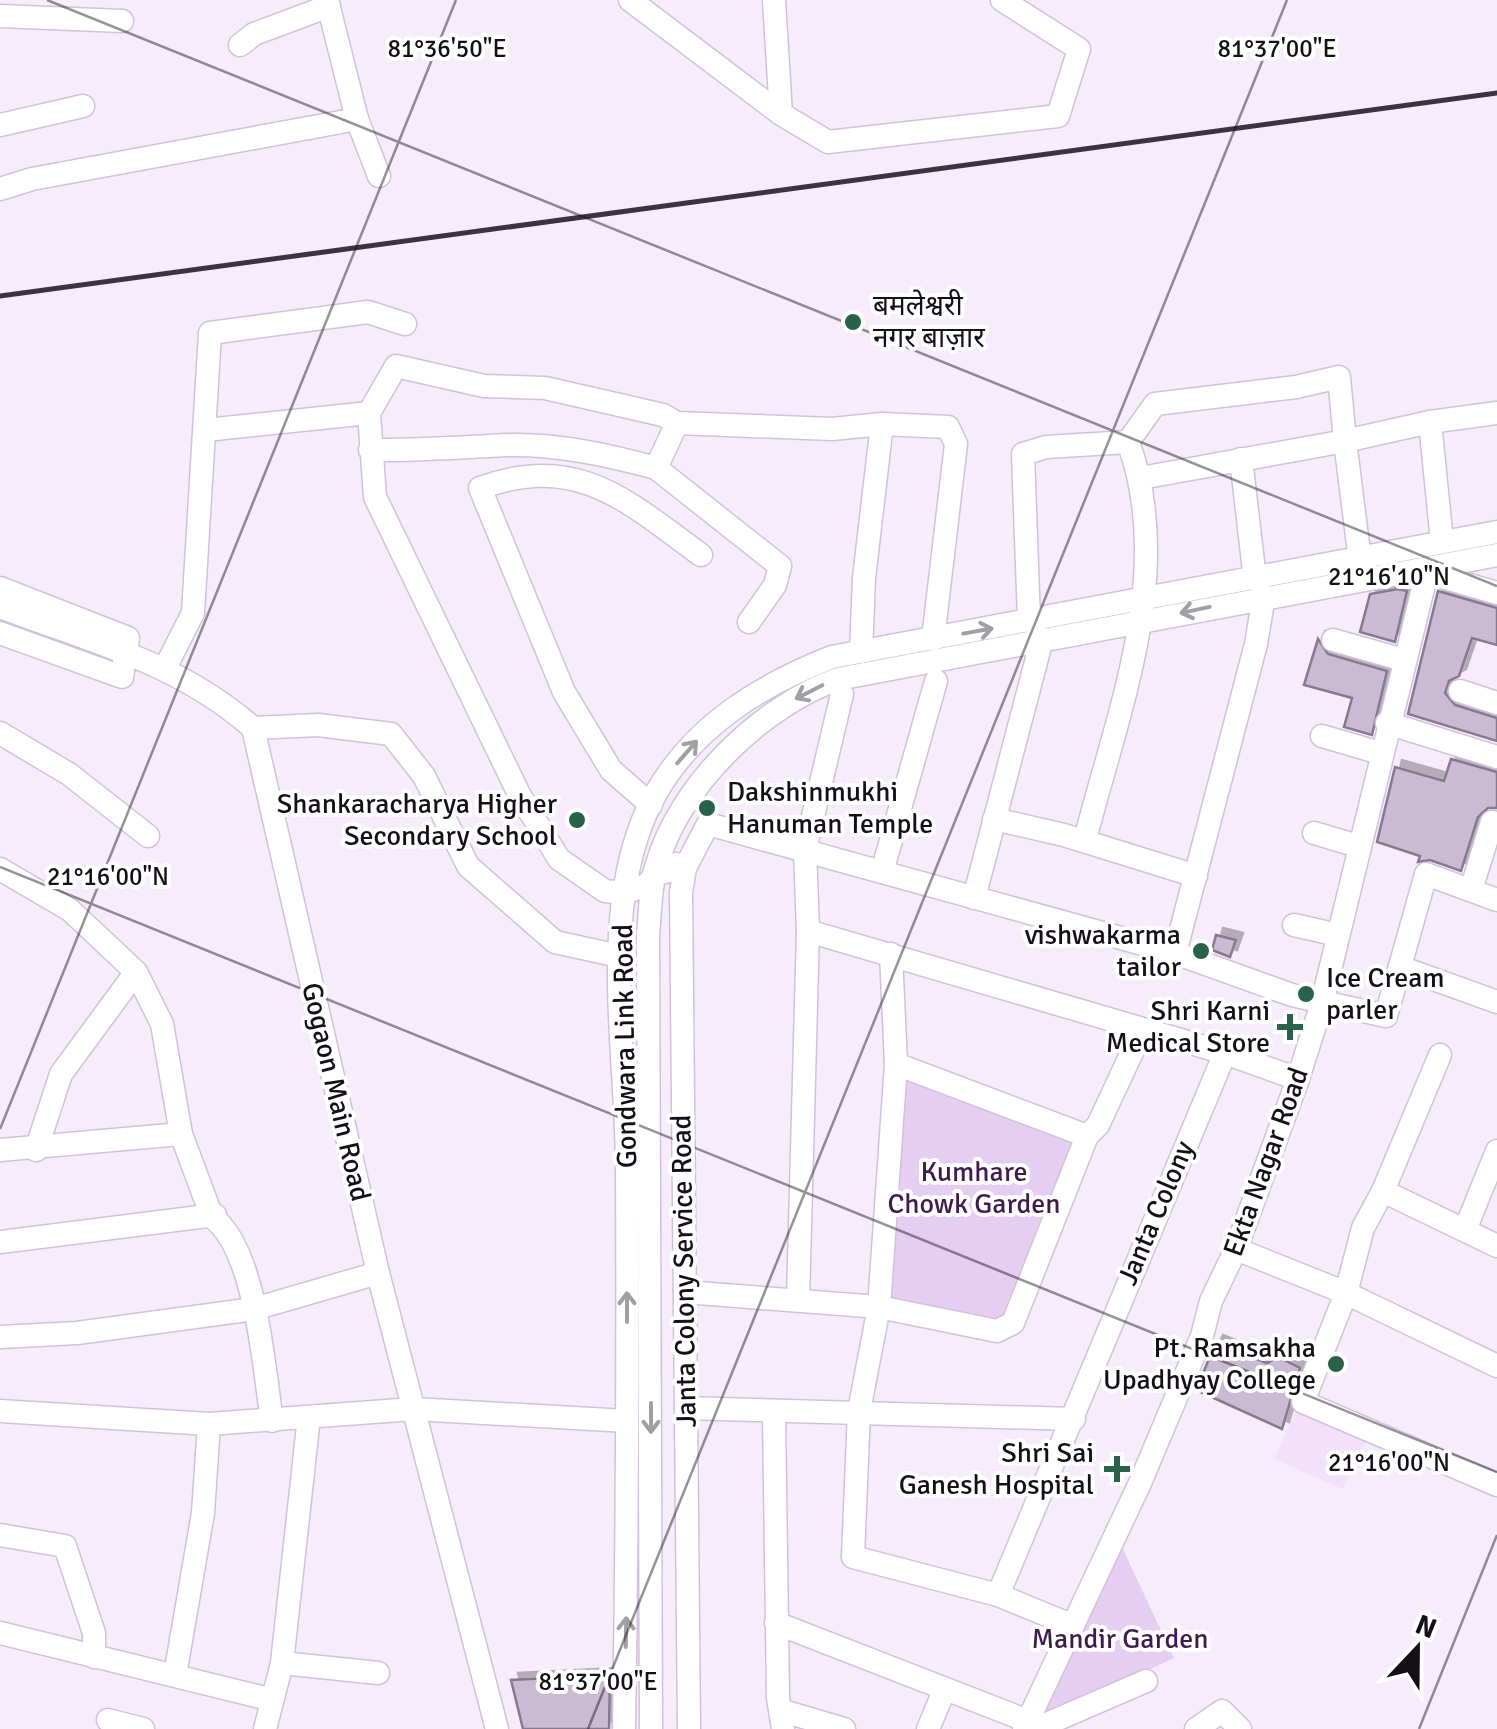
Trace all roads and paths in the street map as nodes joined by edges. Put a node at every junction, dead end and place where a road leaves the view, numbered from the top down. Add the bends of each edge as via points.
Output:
1 (630, 0) edge
2 (774, 0) edge
3 (1002, 0) edge
4 (328, 3) edge
5 (0, 16) edge
6 (122, 22) dead end
7 (240, 45) dead end
8 (84, 106) dead end
9 (781, 114) junction
10 (357, 120) junction
11 (0, 125) edge
12 (379, 176) dead end
13 (0, 189) edge
14 (405, 324) dead end
15 (369, 413) junction
16 (1497, 413) edge
17 (678, 422) junction
18 (1430, 422) junction
19 (882, 424) junction
20 (206, 430) junction
21 (1345, 441) junction
22 (1128, 442) junction
23 (370, 450) junction
24 (1241, 459) junction
25 (656, 468) junction
26 (1141, 478) junction
27 (1497, 532) edge
28 (1442, 542) junction
29 (701, 555) dead end
30 (1497, 555) edge
31 (1360, 560) junction
32 (1432, 571) junction
33 (0, 588) edge
34 (1260, 588) junction
35 (1497, 593) edge
36 (0, 607) edge
37 (1143, 611) junction
38 (749, 622) dead end
39 (1035, 630) junction
40 (0, 632) edge
41 (934, 639) junction
42 (1333, 640) dead end
43 (861, 652) junction
44 (128, 655) junction
45 (1404, 660) junction
46 (166, 666) junction
47 (936, 680) dead end
48 (1460, 691) dead end
49 (842, 694) dead end
50 (1497, 702) edge
51 (1387, 723) junction
52 (253, 728) junction
53 (0, 733) edge
54 (1322, 736) dead end
55 (1380, 753) junction
56 (1497, 757) edge
57 (650, 805) junction
58 (994, 820) junction
59 (1492, 822) dead end
60 (1314, 834) dead end
61 (148, 836) dead end
62 (1084, 840) junction
63 (1358, 846) junction
64 (636, 847) junction
65 (804, 850) junction
66 (657, 866) junction
67 (685, 868) junction
68 (0, 869) edge
69 (882, 872) junction
70 (1196, 876) junction
71 (1471, 890) junction
72 (625, 892) junction
73 (974, 898) junction
74 (1497, 900) edge
75 (1294, 925) dead end
76 (808, 931) junction
77 (1338, 936) junction
78 (1175, 953) junction
79 (892, 954) junction
80 (619, 956) junction
81 (1400, 968) junction
82 (136, 972) junction
83 (1497, 1002) edge
84 (1322, 1003) junction
85 (1142, 1031) junction
86 (1225, 1053) junction
87 (1440, 1055) dead end
88 (896, 1064) junction
89 (1298, 1079) junction
90 (182, 1134) junction
91 (1087, 1136) junction
92 (0, 1150) edge
93 (36, 1150) junction
94 (1497, 1151) edge
95 (1382, 1191) junction
96 (215, 1215) junction
97 (1465, 1230) junction
98 (0, 1242) edge
99 (1497, 1246) edge
100 (1236, 1249) junction
101 (378, 1273) junction
102 (684, 1292) junction
103 (1346, 1293) junction
104 (798, 1299) junction
105 (879, 1306) junction
106 (254, 1308) junction
107 (0, 1338) edge
108 (1497, 1366) edge
109 (414, 1408) junction
110 (686, 1408) junction
111 (0, 1411) edge
112 (859, 1411) junction
113 (774, 1414) junction
114 (309, 1417) junction
115 (1074, 1420) junction
116 (627, 1421) junction
117 (272, 1422) junction
118 (209, 1424) junction
119 (1497, 1485) edge
120 (0, 1535) edge
121 (998, 1595) junction
122 (776, 1624) junction
123 (1071, 1625) junction
124 (0, 1633) edge
125 (94, 1657) junction
126 (282, 1663) junction
127 (378, 1673) dead end
128 (175, 1675) junction
129 (1146, 1681) dead end
130 (944, 1691) junction
131 (269, 1699) junction
132 (108, 1720) dead end
133 (783, 1720) edge
134 (1029, 1726) edge
135 (143, 1729) edge
136 (265, 1729) edge
137 (497, 1729) edge
138 (624, 1729) edge
139 (651, 1729) edge
140 (689, 1729) edge
141 (844, 1729) edge
142 (928, 1729) edge
143 (1196, 1729) edge
144 (1240, 1729) edge

1 - 9 street
2 - 9 street
3 - 9 street via 1079,50 1058,116 828,142
4 - 7 street
4 - 10 street
5 - 6 street
8 - 11 street
10 - 12 street
10 - 13 street
14 - 20 street via 368,312 210,333
15 - 17 street via 396,366 484,386 545,388
15 - 20 street
15 - 23 street
16 - 18 street
17 - 19 street via 832,429
17 - 25 street
18 - 21 street
18 - 28 street
19 - 41 street via 948,427 956,444
19 - 43 street
20 - 46 street via 193,613
21 - 22 street via 1339,377 1155,404
21 - 24 street
21 - 31 street
22 - 26 street
22 - 39 street via 1022,454
23 - 25 street via 513,445 606,454
23 - 72 street via 375,496 519,794 559,859 606,891
24 - 26 street
24 - 34 street
25 - 38 street via 780,566 776,585
26 - 37 street
27 - 28 street
28 - 31 street
29 - 57 street via 607,487 547,476 480,488 564,692 611,770
30 - 32 street
31 - 34 street
32 - 34 street
32 - 35 street
32 - 45 street, Ekta Nagar Road
33 - 44 street via 128,638
34 - 37 street
34 - 70 street via 1256,644
36 - 44 street
37 - 39 street
37 - 62 street
41 -> 39 street, Gondwara Link Road
39 - 58 street
39 -> 66 street via 806,690 735,747 696,792
40 - 44 street via 122,677
41 - 43 street, Gondwara Link Road
42 - 45 street
57 -> 43 street, Gondwara Link Road via 685,752 720,718 776,679
44 - 46 street
45 - 51 street, Ekta Nagar Road
46 - 52 street
47 - 69 street
48 - 50 street
49 - 65 street
51 - 55 street, Ekta Nagar Road
51 - 56 street
52 - 80 street via 318,725 391,734 424,776 468,866 555,942
52 - 101 street, Gogaon Main Road
53 - 61 street via 68,774
54 - 55 street
55 - 63 street, Ekta Nagar Road
57 - 64 street, Gondwara Link Road
58 - 62 street
58 - 73 street
59 - 71 street
60 - 63 street
62 - 70 street
63 - 77 street, Ekta Nagar Road
64 - 66 street
64 - 72 street, Gondwara Link Road
65 - 67 street via 708,824
65 - 69 street
65 - 76 street
66 - 67 street
66 - 72 street via 648,884
66 -> 139 street, Gondwara Link Road via 648,936
67 - 102 street, Janta Colony Service Road
68 - 82 street via 70,910
69 - 73 street
70 - 78 street
71 - 74 street
71 - 81 street via 1426,874
72 - 80 street, Gondwara Link Road
73 - 78 street
75 - 77 street
76 - 79 street
76 - 104 street
77 - 84 street, Ekta Nagar Road
78 - 84 street
79 - 85 street
79 - 88 street
116 -> 80 street, Gondwara Link Road
81 - 83 street
81 - 84 street via 1386,1016
82 - 90 street via 162,1024
82 - 93 street via 61,1074
84 - 89 street, Ekta Nagar Road
85 - 86 street
85 - 91 street
86 - 89 street
86 - 115 street, Janta Colony
87 - 95 street
88 - 91 street
88 - 105 street
89 - 100 street, Ekta Nagar Road
90 - 93 street
90 - 96 street
91 - 105 street via 1013,1323 997,1331
92 - 93 street
94 - 97 street
95 - 97 street
95 - 103 street via 1362,1228
96 - 98 street
96 - 106 street via 236,1249
97 - 99 street
100 - 103 street
100 - 123 street, Ekta Nagar Road via 1140,1482
101 - 106 street
101 - 109 street, Gogaon Main Road
102 - 104 street
102 - 110 street, Janta Colony Service Road
103 - 108 street
103 - 119 street via 1303,1402
104 - 105 street
105 - 112 street
106 - 107 street
106 - 117 street
109 - 114 street
109 - 116 street
109 - 137 street, Gogaon Main Road
110 - 113 street
110 - 140 street, Janta Colony Service Road
111 - 118 street
112 - 113 street
112 - 115 street
112 - 121 street via 853,1557
113 - 122 street
114 - 117 street
114 - 126 street
115 - 121 street, Janta Colony
138 -> 116 street, Gondwara Link Road
117 - 118 street
118 - 128 street via 203,1513
120 - 125 street via 65,1546 94,1633
121 - 123 street
122 - 130 street
122 - 133 street
123 - 134 street, Ekta Nagar Road
124 - 125 street
125 - 128 street
126 - 127 street
126 - 131 street
128 - 131 street
129 - 134 street
130 - 134 street
130 - 142 street
131 - 136 street
132 - 135 street
133 - 141 street
143 - 144 street via 1222,1710

